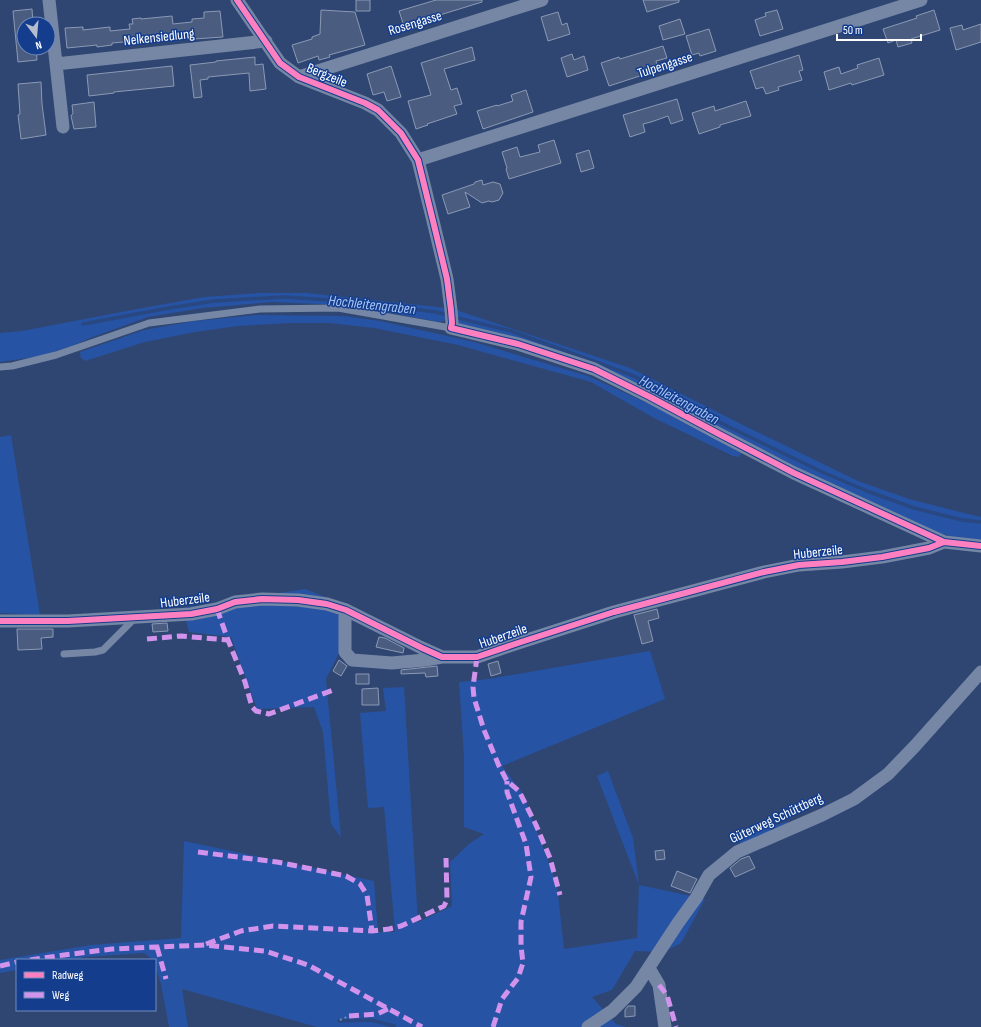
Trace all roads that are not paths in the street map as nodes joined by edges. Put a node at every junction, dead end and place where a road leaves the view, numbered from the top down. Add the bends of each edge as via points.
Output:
1 (49, 0) edge
2 (237, 0) edge
3 (542, 0) edge
4 (921, 0) edge
5 (266, 41) junction
6 (56, 64) junction
7 (299, 77) junction
8 (63, 127) dead end
9 (418, 160) junction
10 (451, 325) junction
11 (0, 367) edge
12 (944, 542) junction
13 (981, 546) edge
14 (346, 610) junction
15 (136, 617) junction
16 (0, 621) edge
17 (64, 654) dead end
18 (442, 657) junction
19 (981, 672) edge
20 (649, 968) junction
21 (588, 1027) edge
22 (665, 1027) edge

1 - 6 street
2 - 5 street, Bergzeile
3 - 7 street, Rosengasse
4 - 9 street, Tulpengasse
5 - 6 street, Nelkensiedlung
5 - 7 street, Bergzeile via 280,63
6 - 8 street
7 - 9 street, Bergzeile via 378,110 401,133
9 - 10 street, Bergzeile via 447,279 452,310
10 - 11 lane via 338,308 260,308 149,323 56,355
10 - 12 street via 594,369 794,473
12 - 13 street
12 - 18 street, Huberzeile via 929,548 882,557 799,564 764,572 614,612 477,657
14 - 15 street, Huberzeile via 298,600 262,599 235,602 217,609 191,614
14 - 18 street, Huberzeile
14 - 18 street via 345,652 352,660 392,663
15 - 16 street, Huberzeile
15 - 17 lane via 103,650
19 - 20 street, Güterweg Schüttberg via 888,774 854,798 822,815 737,852 709,875
20 - 21 street, Güterweg Schüttberg via 636,987 612,1011
20 - 22 street via 659,985

